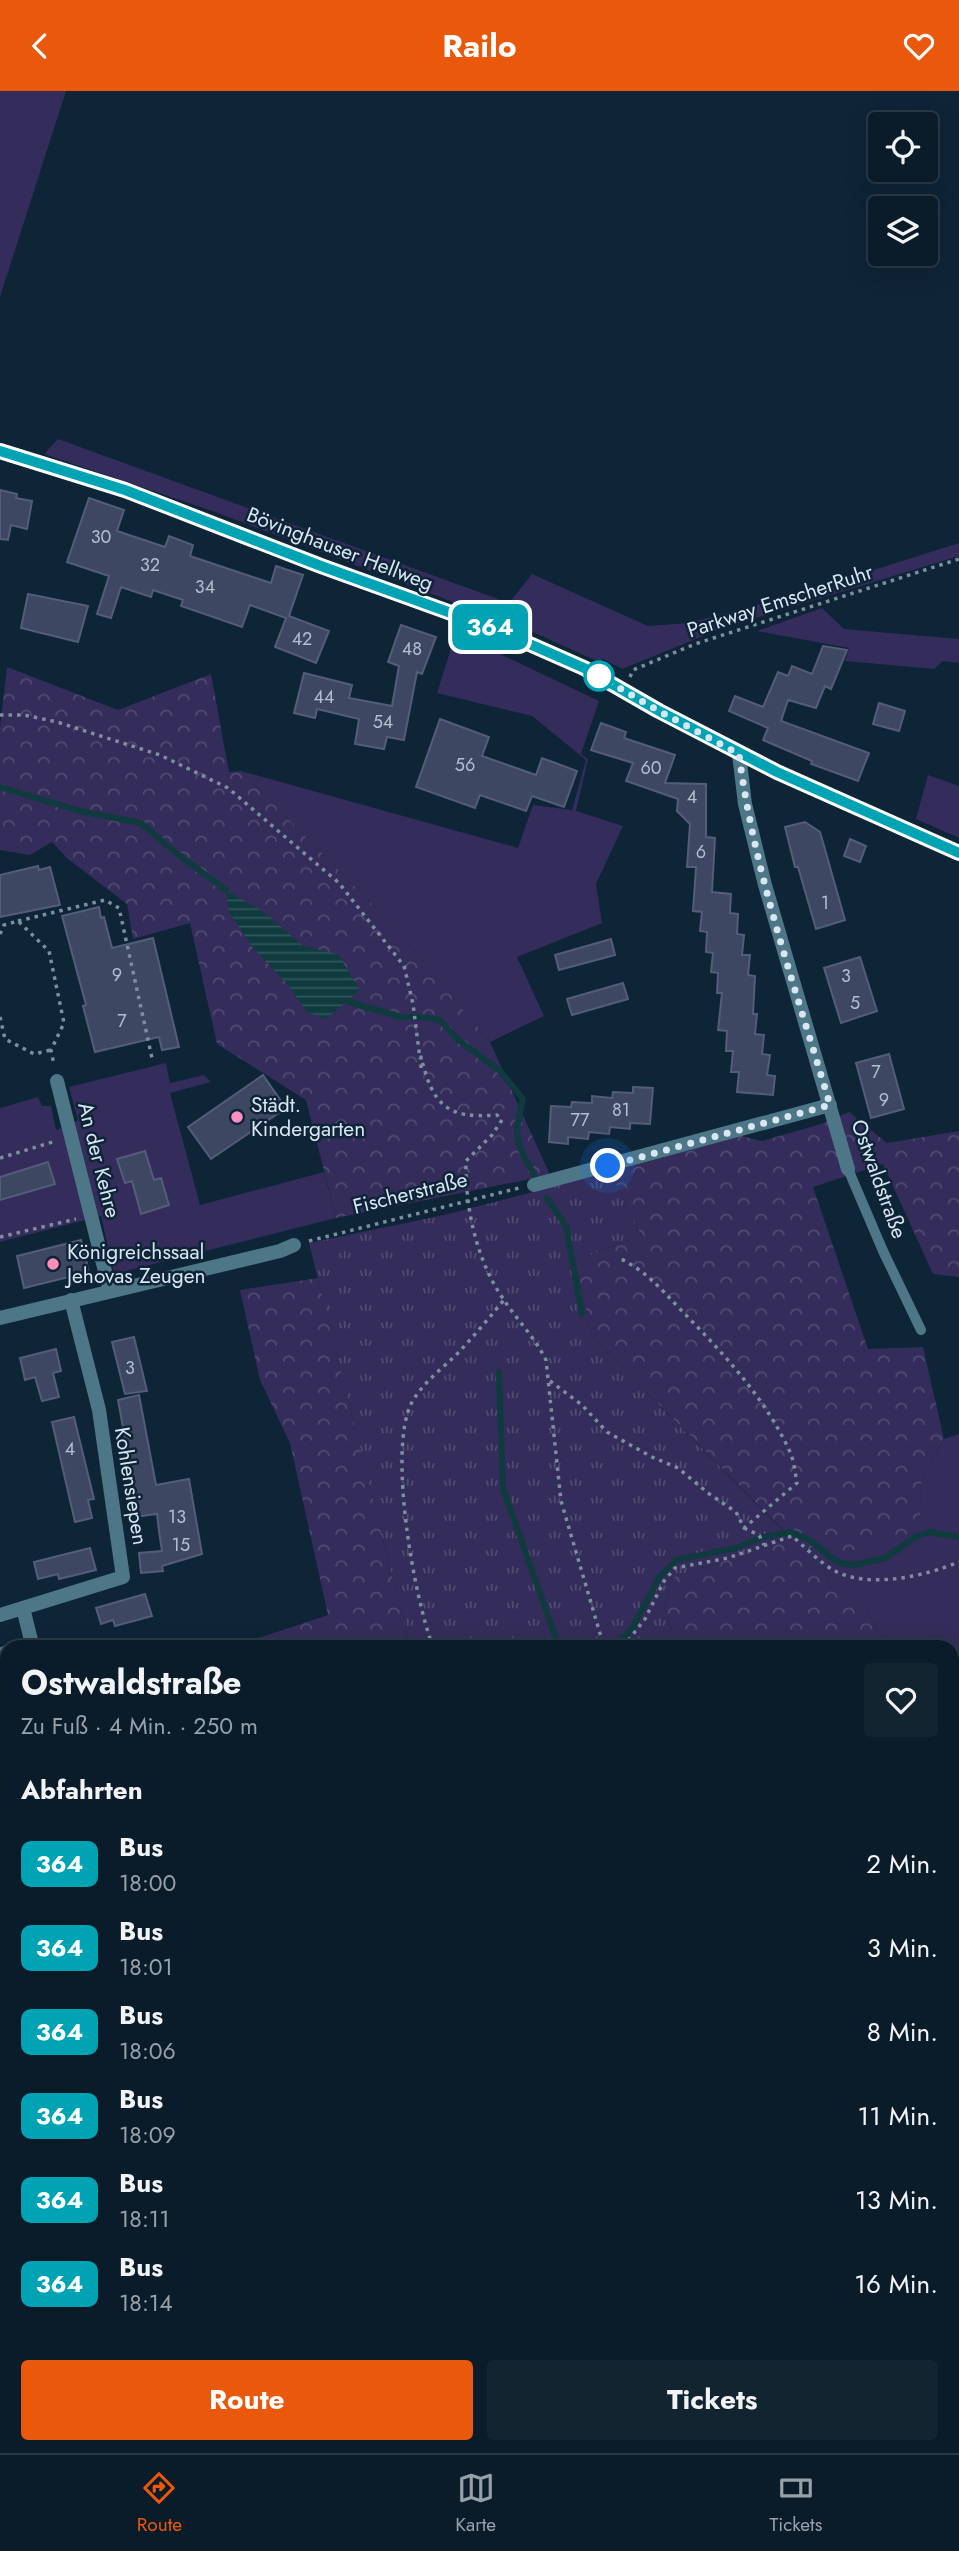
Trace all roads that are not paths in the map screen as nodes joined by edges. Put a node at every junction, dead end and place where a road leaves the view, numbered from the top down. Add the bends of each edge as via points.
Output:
1 (0, 451) edge
2 (739, 754) junction
3 (959, 853) edge
4 (57, 1081) dead end
5 (830, 1105) junction
6 (848, 1169) joint
7 (534, 1185) road end
8 (294, 1245) road end
9 (110, 1291) junction
10 (71, 1300) junction
11 (0, 1318) edge
12 (921, 1330) dead end
13 (23, 1608) junction
14 (0, 1615) edge
15 (31, 1640) edge

1 - 2 street, Bövinghauser Hellweg via 125,490 498,630 573,663
2 - 3 street, Bövinghauser Hellweg
2 - 5 street, Ostwaldstraße via 745,804 765,885
4 - 9 street, An der Kehre
5 - 6 street, Ostwaldstraße
5 - 7 street
6 - 12 lane, Ostwaldstraße
8 - 9 street
9 - 10 street
10 - 11 street
10 - 13 street, Kohlensiepen via 99,1410 123,1577
13 - 14 street
13 - 15 street

